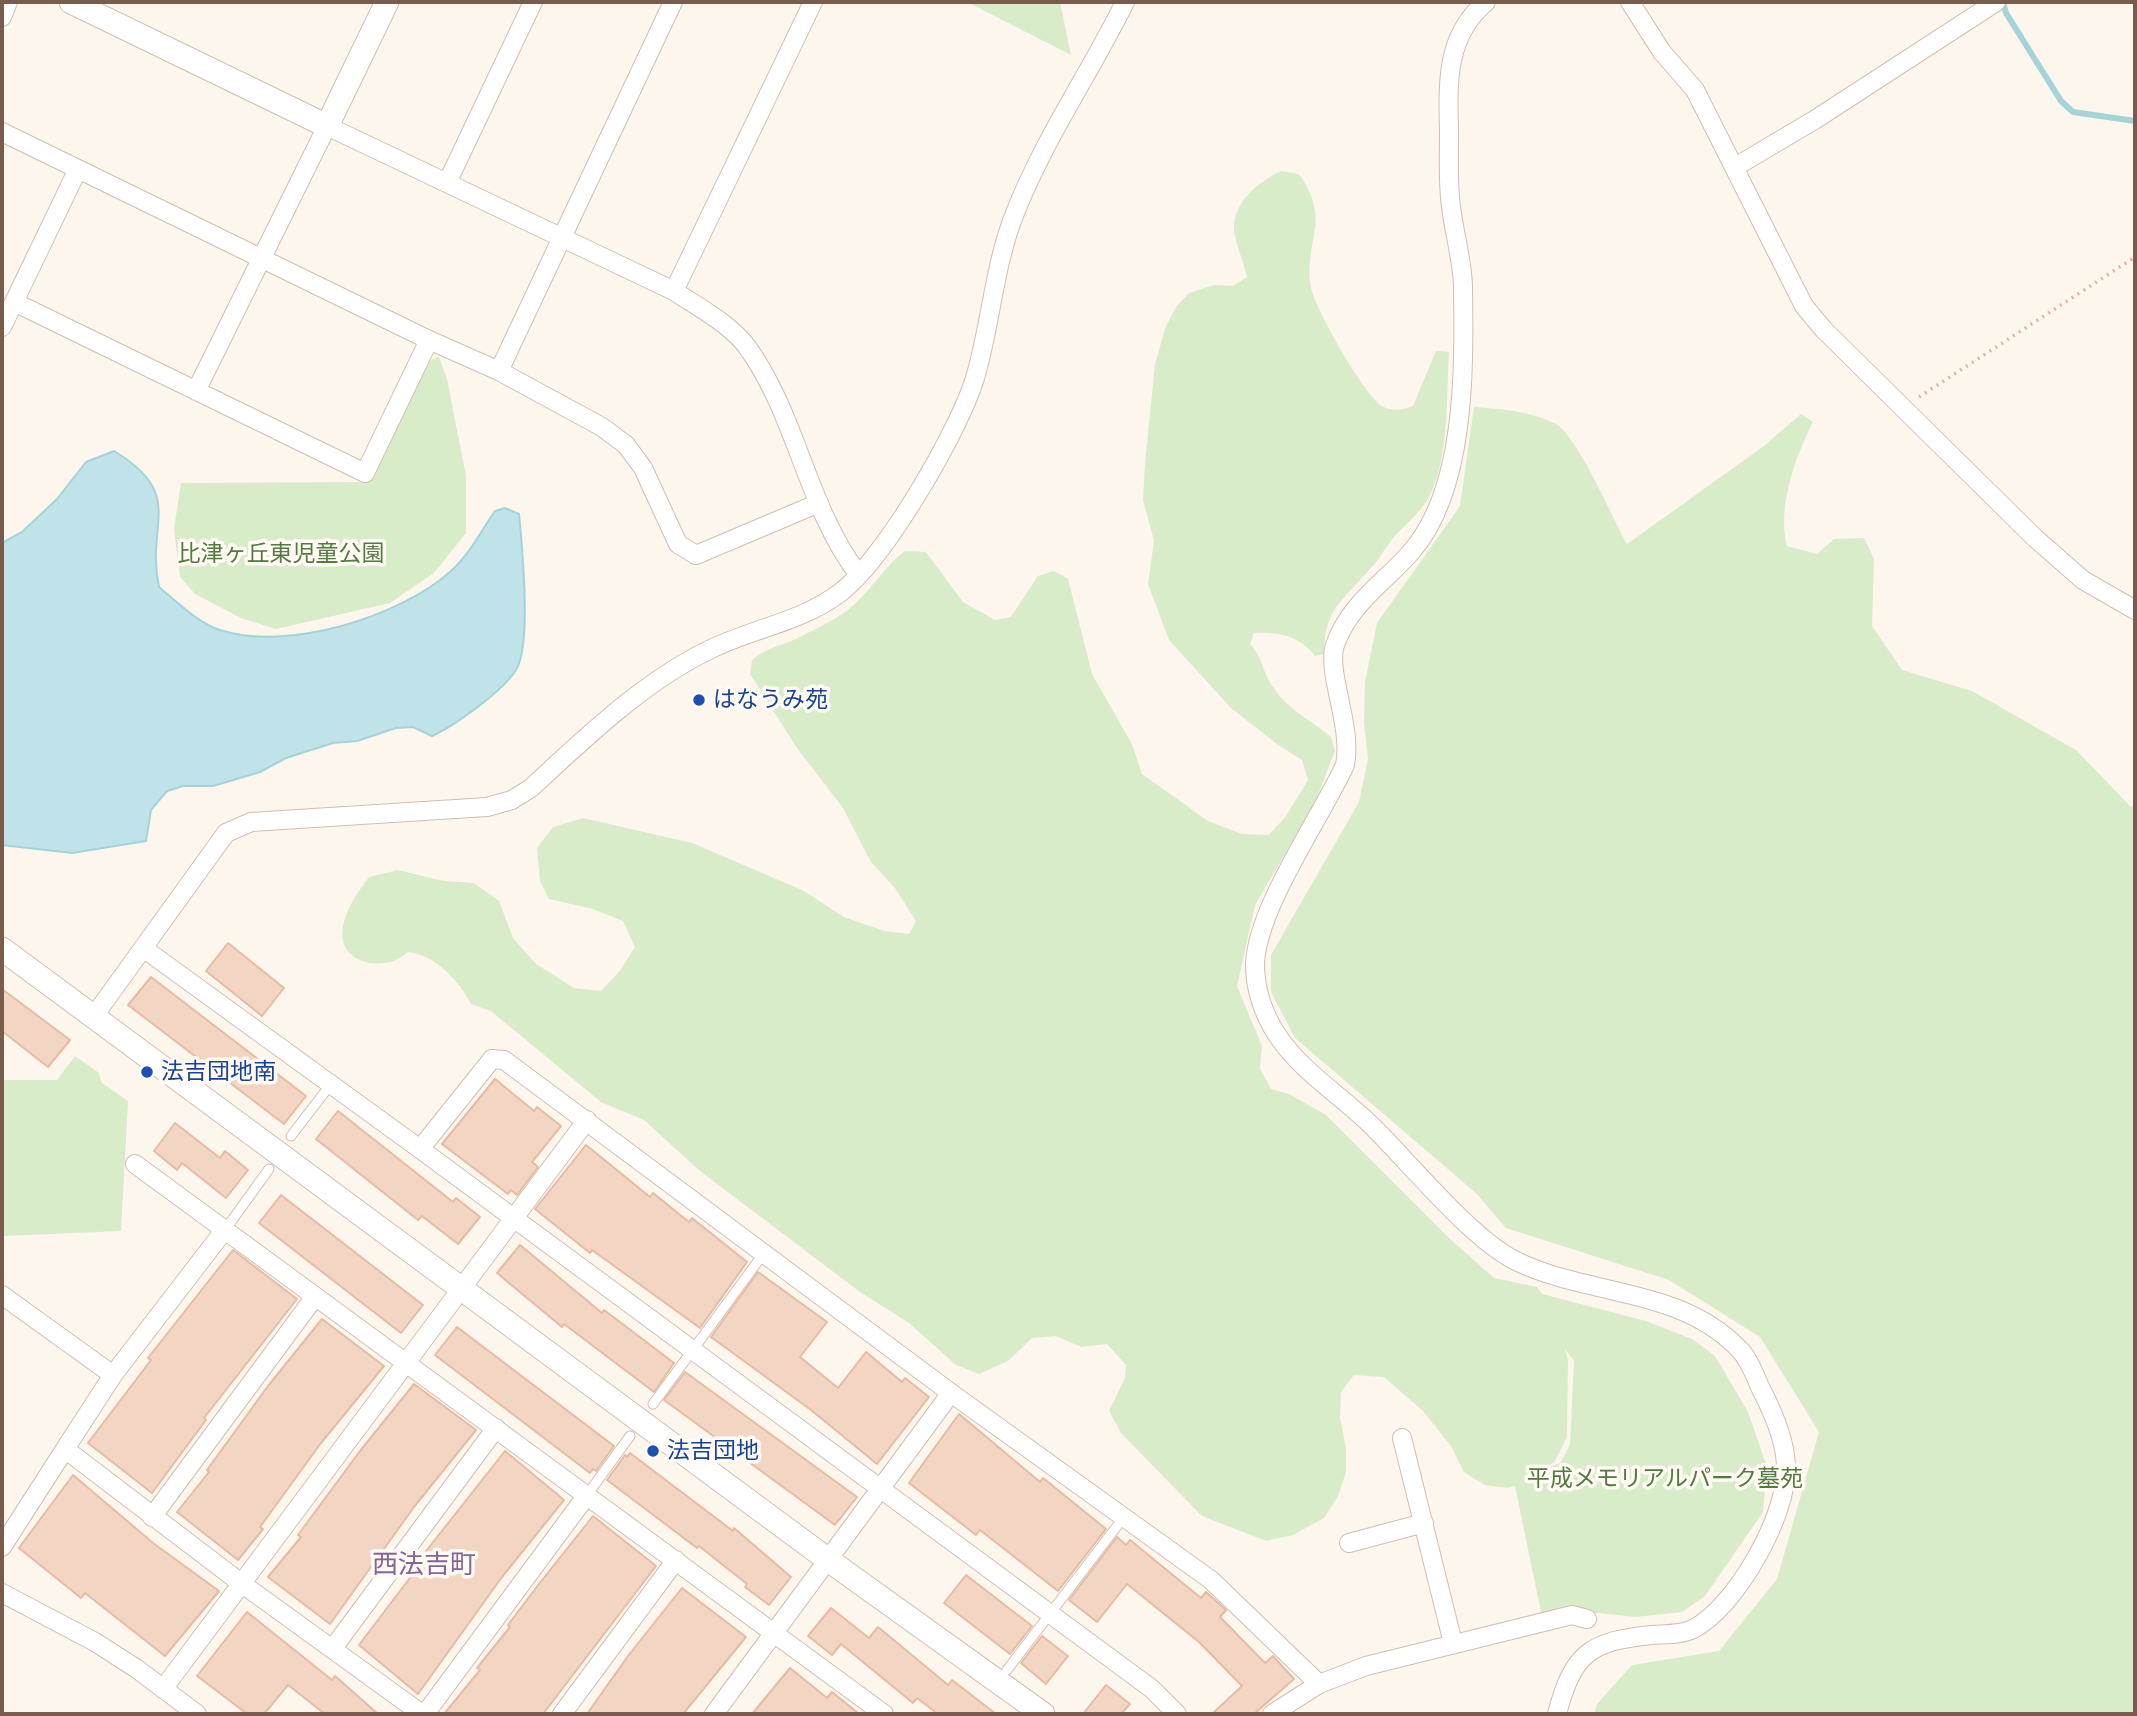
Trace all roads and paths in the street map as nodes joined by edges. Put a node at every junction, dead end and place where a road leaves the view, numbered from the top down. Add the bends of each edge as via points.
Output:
1 (8, 2) edge
2 (71, 2) edge
3 (387, 2) edge
4 (533, 2) edge
5 (673, 2) edge
6 (813, 2) edge
7 (1125, 2) edge
8 (1486, 2) edge
9 (1630, 2) edge
10 (1995, 2) edge
11 (2, 17) edge
12 (327, 126) junction
13 (2, 132) edge
14 (1735, 167) junction
15 (78, 169) junction
16 (447, 183) junction
17 (561, 238) junction
18 (2135, 257) edge
19 (262, 258) junction
20 (674, 291) junction
21 (14, 302) junction
22 (2, 327) edge
23 (429, 340) junction
24 (499, 371) junction
25 (197, 391) junction
26 (1902, 406) junction
27 (819, 503) junction
28 (859, 574) junction
29 (2135, 610) edge
30 (143, 948) junction
31 (2, 949) edge
32 (94, 1016) junction
33 (331, 1084) junction
34 (587, 1120) junction
35 (291, 1136) dead end
36 (420, 1149) junction
37 (135, 1164) dead end
38 (268, 1169) dead end
39 (513, 1218) junction
40 (223, 1232) junction
41 (764, 1253) junction
42 (461, 1286) junction
43 (2, 1295) edge
44 (314, 1298) junction
45 (692, 1349) junction
46 (407, 1362) junction
47 (113, 1375) junction
48 (951, 1393) junction
49 (653, 1404) dead end
50 (496, 1428) junction
51 (631, 1436) dead end
52 (1402, 1438) dead end
53 (65, 1449) junction
54 (881, 1487) junction
55 (587, 1495) junction
56 (152, 1517) junction
57 (1124, 1517) junction
58 (1424, 1523) junction
59 (1349, 1543) dead end
60 (2, 1547) edge
61 (827, 1559) junction
62 (676, 1560) junction
63 (241, 1583) junction
64 (2, 1593) edge
65 (1050, 1613) junction
66 (1587, 1619) dead end
67 (774, 1632) junction
68 (1453, 1643) junction
69 (333, 1648) junction
70 (1007, 1670) dead end
71 (1320, 1684) junction
72 (163, 1689) junction
73 (873, 1711) edge
74 (197, 1714) edge
75 (423, 1714) edge
76 (562, 1714) edge
77 (714, 1714) edge
78 (1044, 1714) edge
79 (1177, 1714) edge
80 (1272, 1714) edge
81 (1558, 1714) edge

1 - 11 street
2 - 12 street
3 - 12 street
4 - 16 street
5 - 17 street
6 - 20 street
7 - 28 street via 1032,172 1013,216 975,379 955,429 879,552
8 - 81 street via 1457,37 1450,63 1450,196 1463,309 1457,429 1444,489 1412,551 1351,612 1334,649 1349,747 1345,765 1259,930 1256,986 1265,1016 1302,1067 1368,1122 1479,1235 1517,1261 1648,1298 1707,1323 1741,1350 1769,1405 1786,1466 1784,1495 1766,1542 1716,1611 1690,1631 1611,1640 1591,1650 1567,1682
9 - 14 street via 1662,52 1695,90
10 - 14 street via 1816,120
12 - 16 street
12 - 19 street
13 - 15 street
14 - 26 street via 1804,306
15 - 19 street
15 - 21 street
16 - 17 street
17 - 20 street
17 - 24 street
18 - 26 path
19 - 23 street
19 - 25 street
20 - 27 street via 718,320 750,350
21 - 22 street
21 - 25 street
23 - 24 street
23 - 25 street via 365,473
24 - 27 street via 626,445 643,468 678,544 696,555
26 - 29 street via 2035,538 2083,579
27 - 28 street
28 - 30 street via 842,592 795,619 711,649 643,692 512,800 487,807 251,821 226,834
30 - 32 street
30 - 33 street
31 - 32 street
32 - 42 street
33 - 35 lane
33 - 36 street
34 - 36 street via 504,1060 492,1059
34 - 39 street
34 - 41 street
36 - 39 street
37 - 40 street
38 - 40 lane
39 - 42 street
39 - 45 street
40 - 44 street
40 - 47 street
41 - 45 lane
41 - 48 street
42 - 46 street
42 - 61 street
43 - 47 street
44 - 46 street
44 - 56 street
45 - 49 lane
45 - 54 street
46 - 50 street
46 - 63 street
47 - 53 street
48 - 54 street
48 - 57 street
50 - 55 street
50 - 69 street
51 - 55 lane
52 - 58 street
53 - 56 street
53 - 60 street
54 - 61 street
54 - 65 street
55 - 62 street
55 - 75 street
56 - 63 street
57 - 65 lane
57 - 71 street via 1211,1580
58 - 59 street
58 - 68 street
61 - 67 street
61 - 78 street
62 - 67 street
62 - 76 street
63 - 69 street
63 - 72 street
64 - 72 street via 95,1642
65 - 70 lane
65 - 79 street via 1152,1689
66 - 68 street via 1572,1615
67 - 73 street
67 - 77 street
68 - 71 street via 1366,1666
69 - 75 street
71 - 80 street
72 - 74 street

